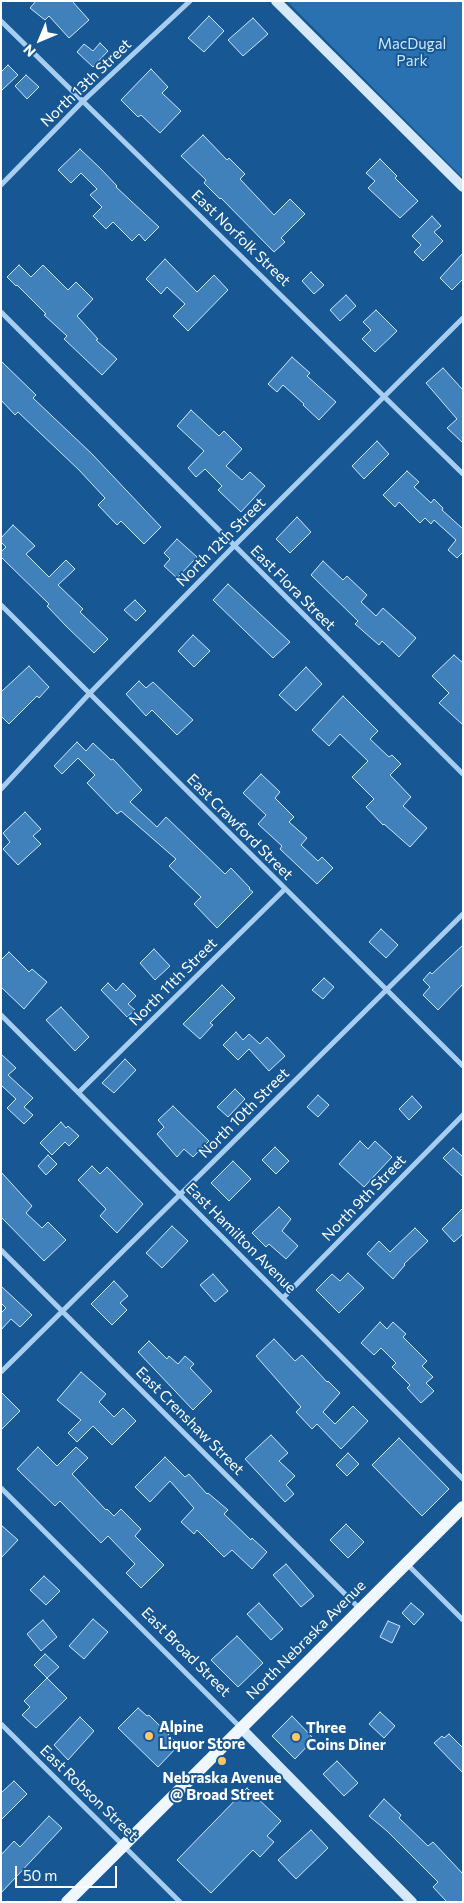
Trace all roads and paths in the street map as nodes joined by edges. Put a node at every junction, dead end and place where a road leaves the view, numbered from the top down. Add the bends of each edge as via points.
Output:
1 (190, 1) edge
2 (276, 1) edge
3 (1, 21) edge
4 (83, 101) junction
5 (1, 185) edge
6 (463, 187) edge
7 (1, 312) edge
8 (463, 318) edge
9 (384, 396) junction
10 (463, 474) edge
11 (234, 546) junction
12 (1, 605) edge
13 (89, 694) junction
14 (463, 774) edge
15 (1, 789) edge
16 (285, 889) junction
17 (463, 914) edge
18 (386, 990) junction
19 (1, 1015) edge
20 (463, 1066) edge
21 (79, 1092) junction
22 (463, 1115) edge
23 (179, 1195) junction
24 (1, 1250) edge
25 (282, 1298) junction
26 (62, 1311) junction
27 (1, 1372) edge
28 (463, 1479) edge
29 (1, 1488) edge
30 (463, 1507) edge
31 (406, 1563) junction
32 (360, 1609) junction
33 (463, 1620) edge
34 (1, 1724) edge
35 (241, 1728) junction
36 (124, 1845) junction
37 (67, 1902) edge
38 (180, 1902) edge
39 (412, 1902) edge

1 - 4 street, North 13th Street
2 - 6 street
3 - 4 street, East Norfolk Street
4 - 5 street, North 13th Street
4 - 9 street, East Norfolk Street
7 - 11 street, East Flora Street
8 - 9 street, North 12th Street
9 - 10 street, East Norfolk Street
9 - 11 street, North 12th Street
11 - 13 street, North 12th Street
11 - 14 street, East Flora Street
12 - 13 street, East Crawford Street
13 - 15 street, North 12th Street
13 - 16 street, East Crawford Street
16 - 18 street, East Crawford Street
16 - 21 street, North 11th Street
17 - 18 street, North 10th Street
18 - 20 street, East Crawford Street
18 - 23 street, North 10th Street
19 - 21 street, East Hamilton Avenue
21 - 23 street, East Hamilton Avenue
22 - 25 street, North 9th Street
23 - 25 street, East Hamilton Avenue
23 - 26 street, North 10th Street
24 - 26 street, East Crenshaw Street
25 - 28 street, East Hamilton Avenue
26 - 27 street, North 10th Street
26 - 32 street, East Crenshaw Street
29 - 35 street, East Broad Street
30 - 31 main road, North Nebraska Avenue
31 - 32 main road, North Nebraska Avenue
31 - 33 street
32 - 35 main road, North Nebraska Avenue
34 - 36 street, East Robson Street
35 - 36 main road, North Nebraska Avenue
35 - 39 street, East Broad Street
36 - 37 main road, North Nebraska Avenue
36 - 38 street, East Robson Street

